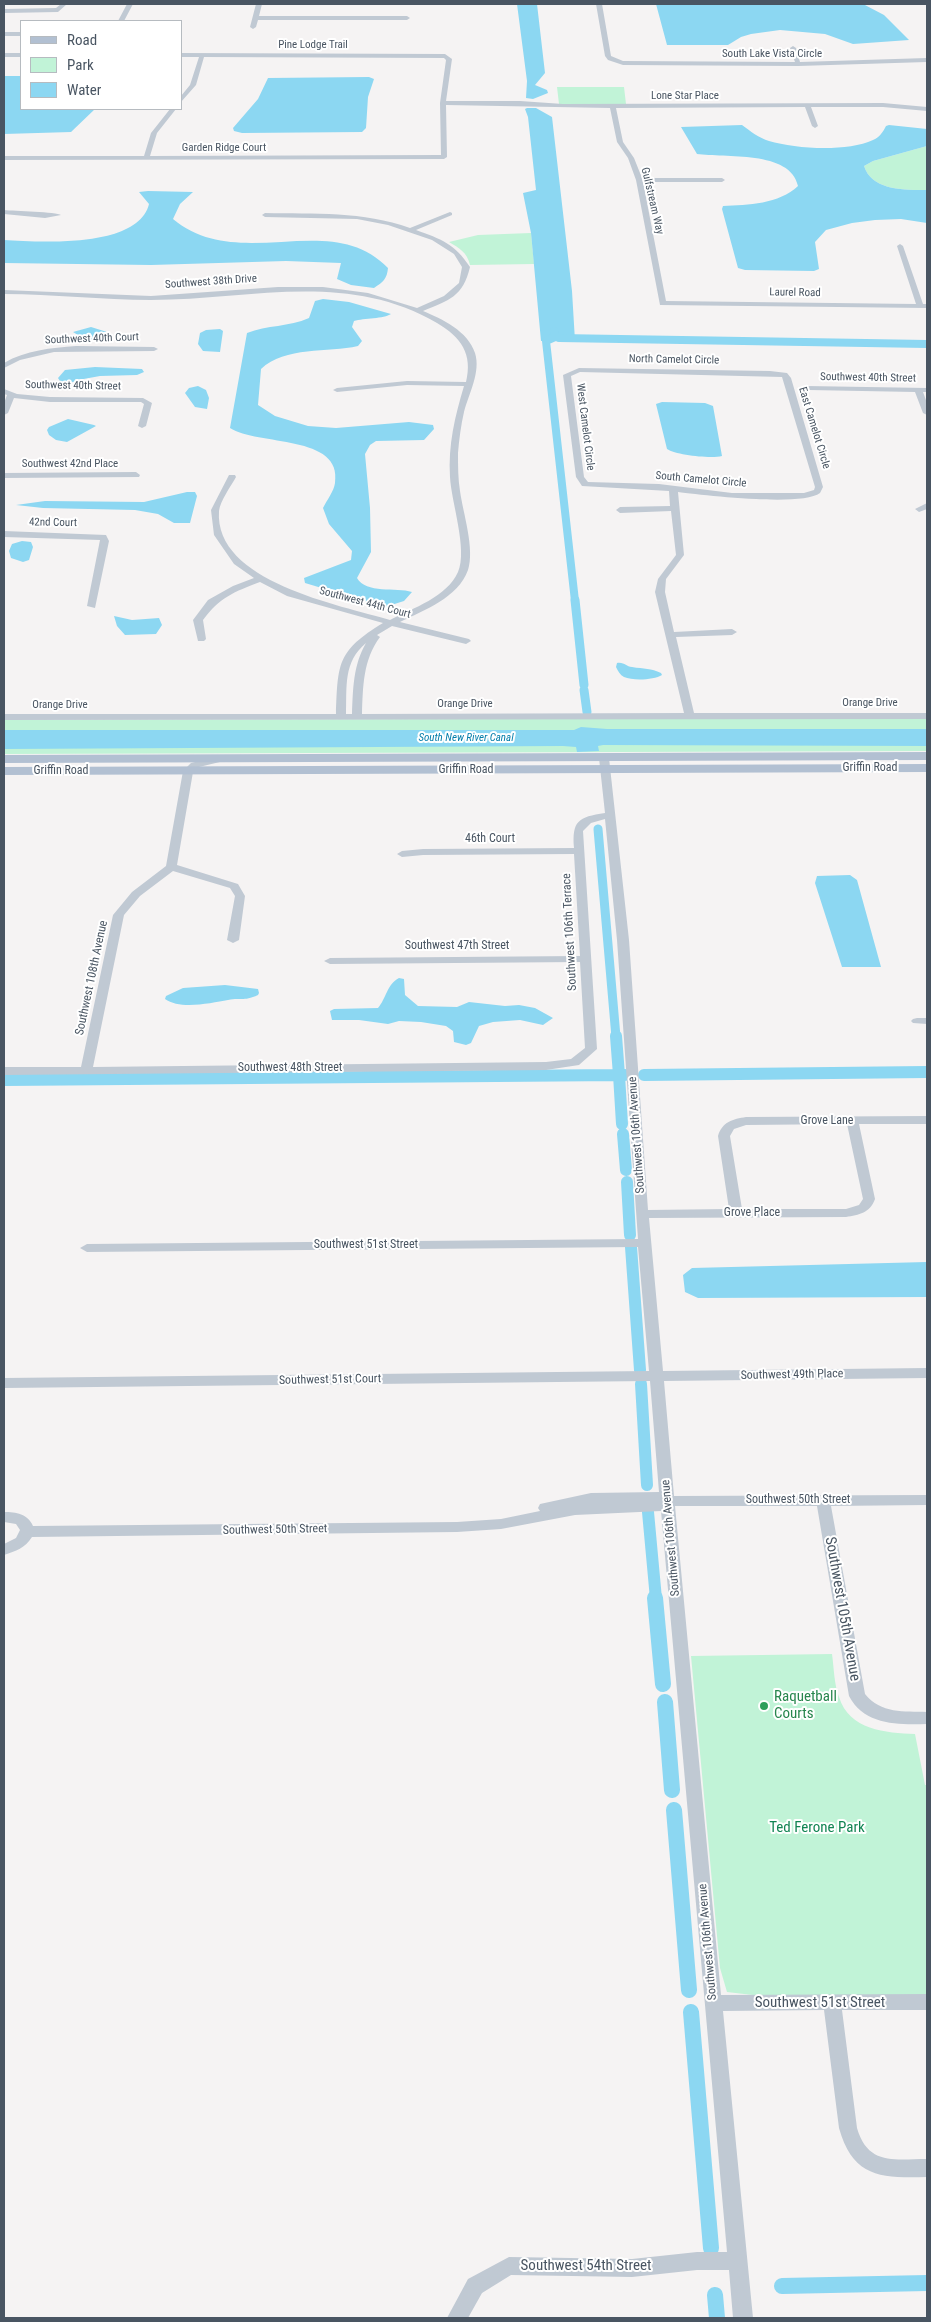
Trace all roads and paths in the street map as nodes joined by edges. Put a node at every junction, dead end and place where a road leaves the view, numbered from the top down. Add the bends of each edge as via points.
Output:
1 (64, 4) edge
2 (130, 4) edge
3 (259, 4) edge
4 (599, 4) edge
5 (4, 10) edge
6 (255, 18) junction
7 (407, 18) dead end
8 (122, 20) edge
9 (253, 27) dead end
10 (4, 34) edge
11 (20, 34) edge
12 (793, 48) dead end
13 (4, 55) edge
14 (20, 55) edge
15 (182, 55) edge
16 (202, 55) junction
17 (927, 60) edge
18 (798, 64) junction
19 (182, 99) edge
20 (443, 103) junction
21 (614, 106) junction
22 (808, 106) junction
23 (927, 109) edge
24 (172, 110) edge
25 (815, 126) dead end
26 (4, 158) edge
27 (146, 158) junction
28 (639, 180) junction
29 (722, 180) dead end
30 (4, 212) edge
31 (450, 214) dead end
32 (58, 215) dead end
33 (265, 215) dead end
34 (410, 230) junction
35 (900, 246) dead end
36 (4, 292) edge
37 (663, 303) joint
38 (923, 306) edge
39 (418, 310) junction
40 (154, 349) dead end
41 (4, 366) edge
42 (571, 372) joint
43 (778, 373) joint
44 (469, 384) junction
45 (809, 388) dead end
46 (337, 390) dead end
47 (923, 390) edge
48 (7, 393) edge
49 (4, 413) edge
50 (927, 413) edge
51 (142, 426) dead end
52 (136, 475) dead end
53 (4, 476) edge
54 (232, 477) dead end
55 (585, 484) joint
56 (673, 489) junction
57 (815, 494) joint
58 (673, 508) junction
59 (620, 510) dead end
60 (4, 534) edge
61 (261, 579) junction
62 (92, 606) dead end
63 (389, 624) junction
64 (732, 632) dead end
65 (669, 635) junction
66 (201, 639) dead end
67 (466, 641) dead end
68 (341, 716) junction
69 (357, 716) junction
70 (690, 716) junction
71 (927, 716) edge
72 (4, 717) edge
73 (927, 756) edge
74 (220, 759) junction
75 (4, 760) edge
76 (605, 764) junction
77 (927, 768) edge
78 (188, 770) junction
79 (4, 771) edge
80 (611, 816) junction
81 (579, 852) junction
82 (402, 854) dead end
83 (171, 867) junction
84 (233, 940) dead end
85 (585, 959) junction
86 (330, 961) dead end
87 (575, 1062) joint
88 (4, 1070) edge
89 (86, 1070) junction
90 (927, 1120) edge
91 (852, 1121) junction
92 (736, 1213) junction
93 (642, 1214) junction
94 (645, 1243) junction
95 (87, 1248) dead end
96 (927, 1373) edge
97 (656, 1377) junction
98 (4, 1383) edge
99 (823, 1500) junction
100 (927, 1500) edge
101 (668, 1501) junction
102 (4, 1518) edge
103 (27, 1532) junction
104 (4, 1549) edge
105 (927, 1718) edge
106 (927, 2002) edge
107 (714, 2003) junction
108 (832, 2003) junction
109 (927, 2168) edge
110 (739, 2261) junction
111 (457, 2318) edge
112 (744, 2318) edge

1 - 5 street via 58,10
2 - 8 street
3 - 6 street
4 - 18 street, South Lake Vista Circle via 608,56 616,62
6 - 7 street
6 - 9 street
10 - 11 street
12 - 18 street
13 - 14 street
15 - 16 street, Pine Lodge Trail
16 - 19 street via 193,85
16 - 20 street, Pine Lodge Trail via 445,56 449,59
17 - 18 street, South Lake Vista Circle
20 - 21 street, Lone Star Place
20 - 27 street, Garden Ridge Court via 444,157
21 - 22 street, Lone Star Place
21 - 28 street, Gulfstream Way via 620,142 631,158
22 - 23 street, Lone Star Place via 883,105
22 - 25 street
24 - 27 street via 154,133
26 - 27 street, Garden Ridge Court
28 - 29 street
28 - 37 street, Gulfstream Way
30 - 32 street
31 - 34 street
33 - 34 street via 357,217
34 - 39 street via 457,253 466,267 462,284 447,298
35 - 38 street
36 - 39 street, Southwest 38th Drive via 151,298 300,289 348,292
37 - 38 street, Laurel Road
39 - 44 street via 449,327 468,347 472,365
40 - 41 street, Southwest 40th Court via 52,350 19,357
42 - 43 street, North Camelot Circle
42 - 55 street, West Camelot Circle via 568,375 574,431 580,477
43 - 57 street, East Camelot Circle via 787,378 819,487
44 - 46 street via 407,383
44 - 63 street via 454,442 454,478 466,555 462,573 449,589 425,606
45 - 47 street, Southwest 40th Street
47 - 50 street
48 - 49 street
48 - 51 street, Southwest 40th Street via 34,399 143,400 148,403
52 - 53 street, Southwest 42nd Place
54 - 61 street, Southwest 44th Court via 215,510 218,534 237,562
55 - 56 street, South Camelot Circle
56 - 57 street, South Camelot Circle via 732,496
56 - 58 street
58 - 59 street
58 - 65 street via 680,555 662,579 660,592
60 - 62 street, 42nd Court via 103,537 105,541
61 - 63 street, Southwest 44th Court via 290,594
61 - 66 street via 211,602 198,620
63 - 67 street, Southwest 44th Court
63 - 68 street via 366,637 344,663
63 - 69 street via 366,649 359,674
64 - 65 street
65 - 70 street
68 - 69 street, Orange Drive
68 - 72 street, Orange Drive
69 - 70 street, Orange Drive
70 - 71 street, Orange Drive
73 - 76 main road, Griffin Road
74 - 75 main road, Griffin Road
74 - 76 main road, Griffin Road
74 - 78 street
76 - 77 main road, Griffin Road
76 - 78 main road, Griffin Road
76 - 80 street, Southwest 106th Avenue
78 - 79 main road, Griffin Road
78 - 83 street
80 - 81 street, Southwest 106th Terrace via 589,820 580,827
80 - 93 street, Southwest 106th Avenue
81 - 82 street, 46th Court
81 - 85 street, Southwest 106th Terrace
83 - 84 street via 234,886 240,896
83 - 89 street, Southwest 108th Avenue via 136,894 119,915
85 - 86 street, Southwest 47th Street
85 - 87 street, Southwest 106th Terrace via 590,1049
87 - 89 street, Southwest 48th Street via 546,1066
88 - 89 street, Southwest 48th Street
90 - 91 street, Grove Lane
91 - 92 street, Grove Lane via 746,1121 728,1127 724,1136
91 - 92 street, Grove Place via 869,1196 868,1204 861,1210
92 - 93 street, Grove Place
93 - 94 street, Southwest 106th Avenue
94 - 95 street, Southwest 51st Street
94 - 97 street, Southwest 106th Avenue
96 - 97 street, Southwest 49th Place
97 - 98 street, Southwest 51st Court
97 - 101 street, Southwest 106th Avenue
99 - 100 street, Southwest 50th Street
99 - 101 street, Southwest 50th Street
99 - 105 street, Southwest 105th Avenue via 856,1689 861,1701 873,1711 890,1717
101 - 103 street, Southwest 50th Street via 575,1510 501,1524 457,1528
101 - 107 street, Southwest 106th Avenue
102 - 103 street via 24,1522
103 - 104 street via 17,1545
106 - 108 street, Southwest 51st Street
107 - 108 street, Southwest 51st Street
107 - 110 street, Southwest 106th Avenue
108 - 109 street via 853,2147 865,2160 884,2168
110 - 111 street, Southwest 54th Street via 697,2261 632,2268 509,2266 475,2286
110 - 112 street, Southwest 106th Avenue

